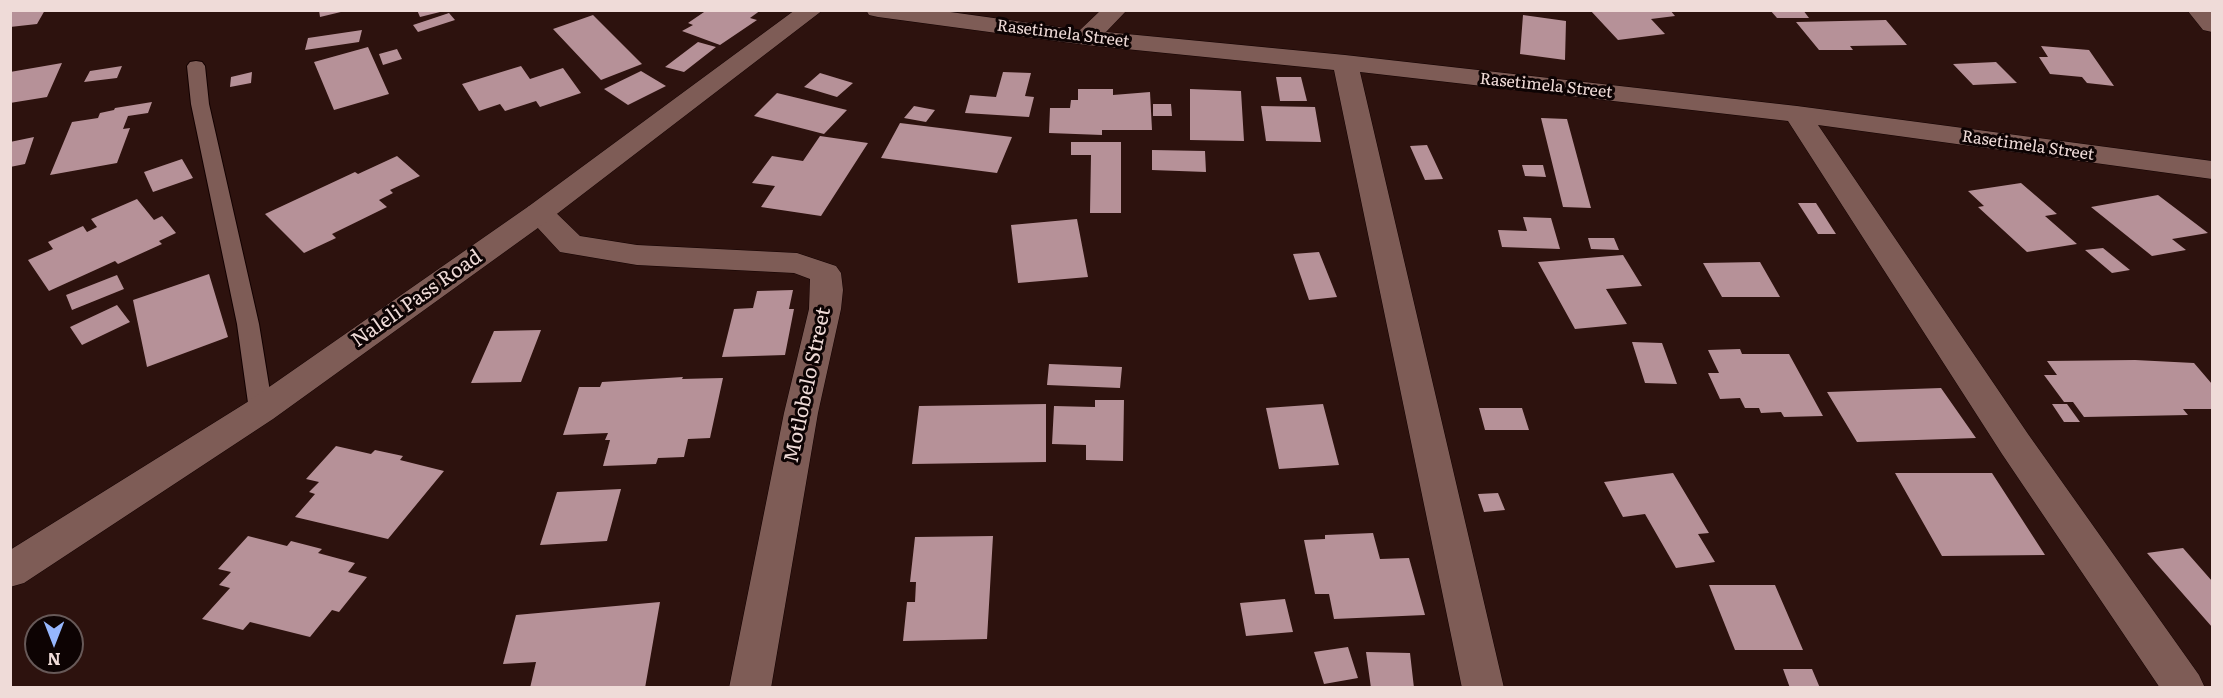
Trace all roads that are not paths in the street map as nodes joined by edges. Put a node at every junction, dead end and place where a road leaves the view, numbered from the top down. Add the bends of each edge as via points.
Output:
1 (811, 10) edge
2 (878, 10) edge
3 (1115, 10) edge
4 (2199, 10) edge
5 (2212, 25) edge
6 (1086, 38) junction
7 (1345, 63) junction
8 (196, 66) dead end
9 (1797, 114) junction
10 (2212, 170) edge
11 (539, 213) junction
12 (261, 410) junction
13 (10, 572) edge
14 (750, 687) edge
15 (1483, 687) edge
16 (2184, 687) edge

1 - 11 street, Naleli Pass Road
2 - 6 street, Rasetimela Street
3 - 6 street
4 - 5 street
6 - 7 street, Rasetimela Street
7 - 9 street, Rasetimela Street
7 - 15 street
8 - 12 lane via 200,104 248,324
9 - 10 street, Rasetimela Street
9 - 16 street via 2015,444
11 - 12 street, Naleli Pass Road
11 - 14 street, Motlobelo Street via 571,245 637,255 797,263 825,273 825,309 801,413
12 - 13 street, Naleli Pass Road

